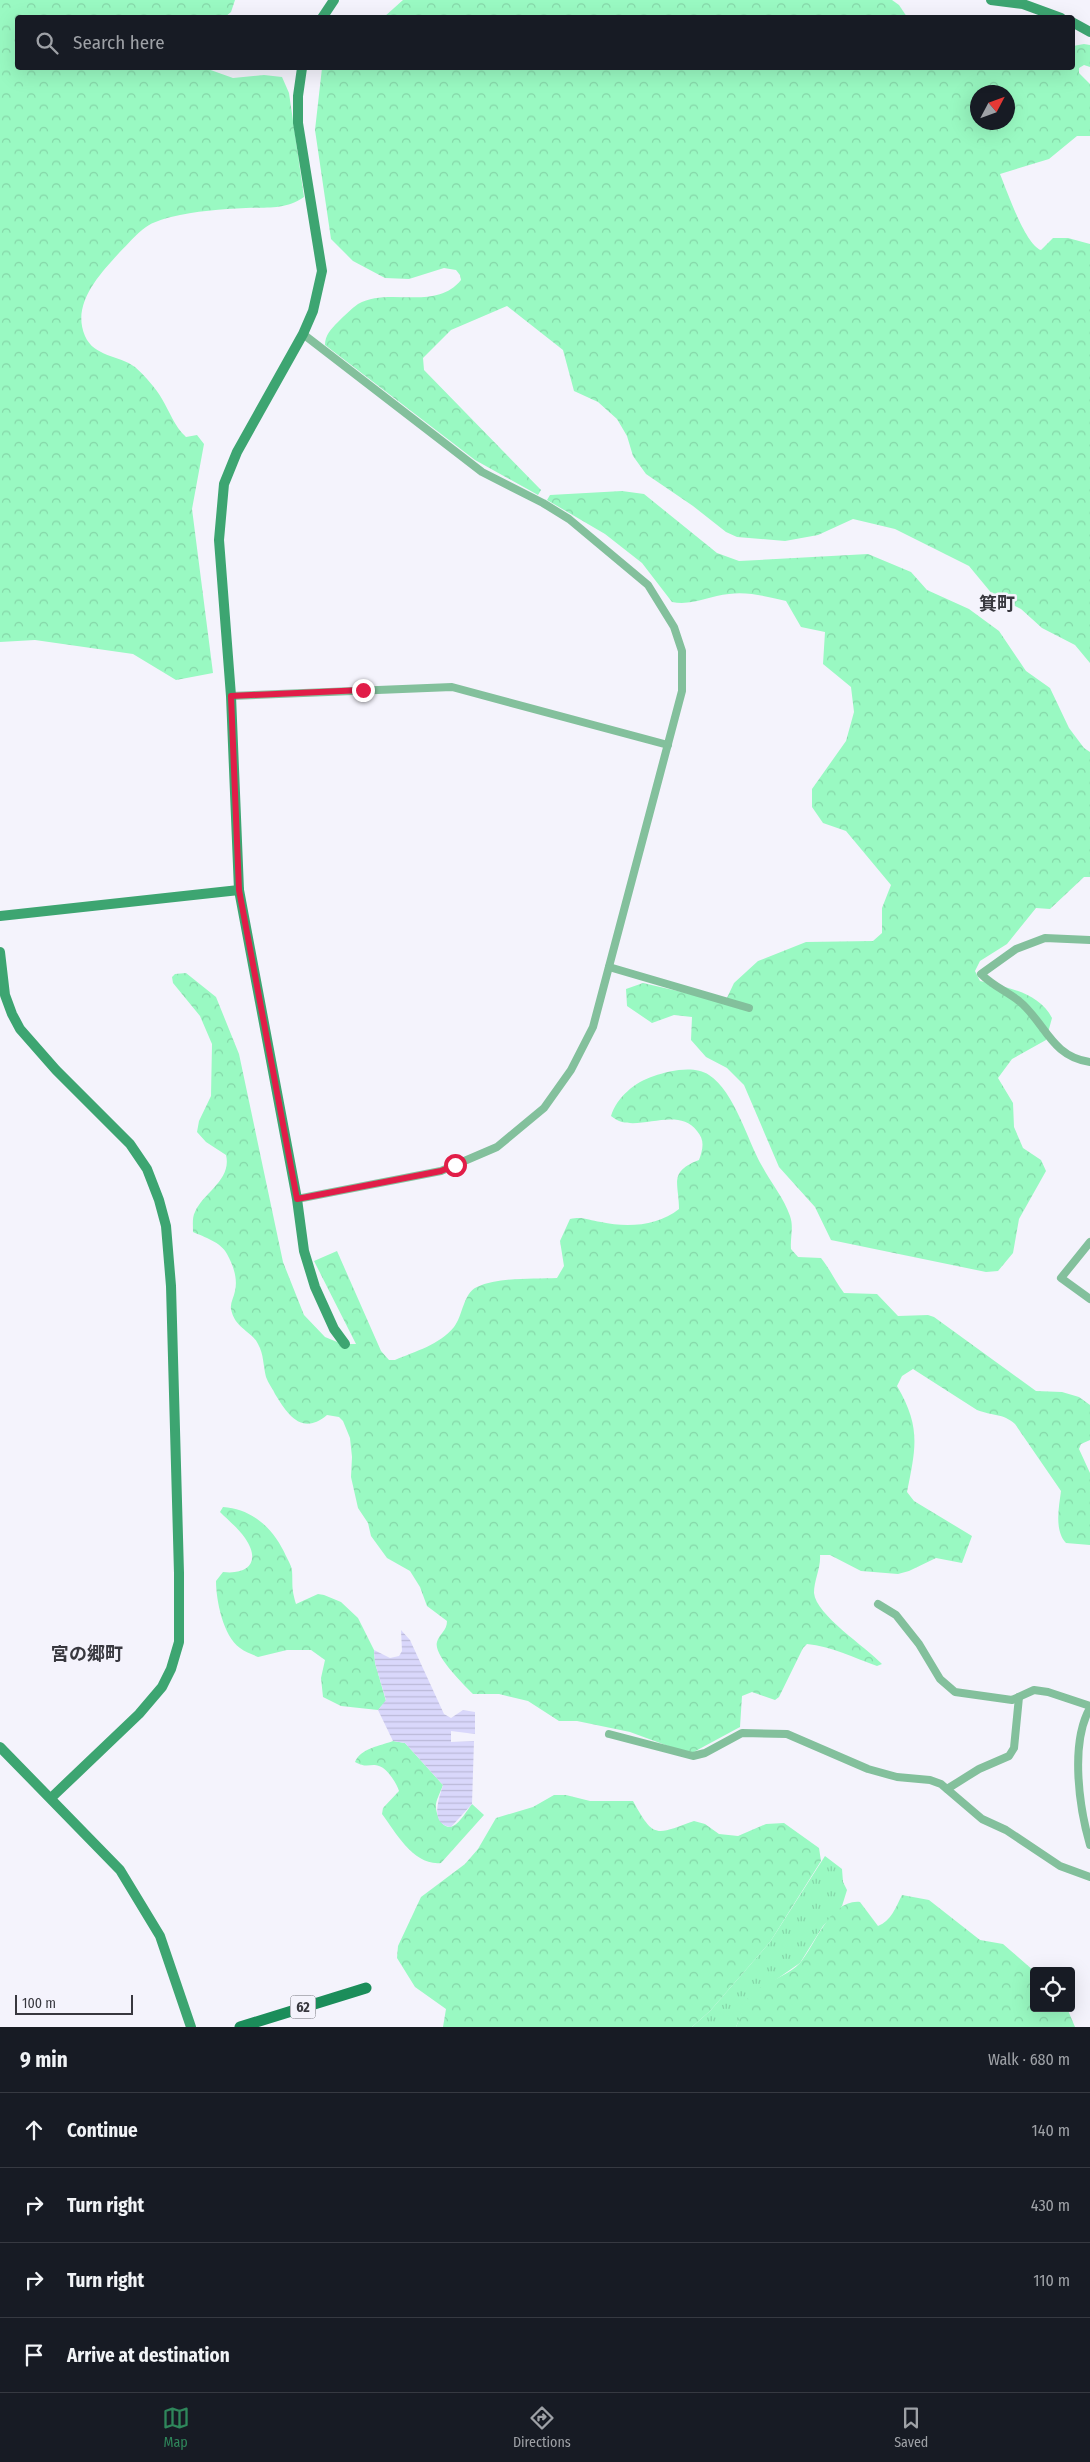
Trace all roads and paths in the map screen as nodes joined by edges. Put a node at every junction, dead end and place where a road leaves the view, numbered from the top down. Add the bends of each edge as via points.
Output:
1 (334, 0) edge
2 (991, 0) edge
3 (324, 15) edge
4 (1053, 15) edge
5 (1075, 24) edge
6 (1090, 32) edge
7 (302, 70) edge
8 (303, 334) junction
9 (231, 696) junction
10 (668, 745) junction
11 (239, 890) junction
12 (0, 916) edge
13 (1090, 940) edge
14 (0, 952) edge
15 (609, 967) junction
16 (749, 1008) dead end
17 (1090, 1062) edge
18 (297, 1199) junction
19 (1090, 1242) edge
20 (1090, 1299) edge
21 (344, 1344) dead end
22 (878, 1604) dead end
23 (1019, 1697) junction
24 (1090, 1707) edge
25 (609, 1734) dead end
26 (0, 1747) edge
27 (947, 1789) junction
28 (51, 1798) junction
29 (1090, 1845) edge
30 (1090, 1876) edge
31 (366, 1988) dead end
32 (191, 2027) edge
33 (240, 2027) edge

1 - 3 street
2 - 4 street via 1023,4
5 - 6 street
7 - 8 street via 298,123 322,271 313,311
8 - 9 street via 237,452 224,484 219,540
8 - 10 street via 482,472 569,519 648,585 674,627 682,651 682,691
9 - 10 street via 452,687
9 - 11 street
10 - 15 street
11 - 12 street
11 - 18 street
13 - 17 street via 1045,938 1016,949 981,974 1029,1010 1058,1048 1081,1061
14 - 28 street via 6,995 20,1029 130,1144 147,1169 166,1226 170,1269 179,1642 171,1669 160,1689 139,1714
15 - 16 street
15 - 18 street via 594,1028 571,1070 544,1108 497,1147 441,1171
18 - 21 street via 304,1252 314,1287
19 - 20 street via 1061,1278
22 - 23 street via 896,1615 919,1644 940,1679 955,1692 1012,1700
23 - 24 street via 1034,1690
23 - 27 street via 1014,1748 1010,1756 979,1769
24 - 29 street via 1078,1742 1083,1820
25 - 27 street via 693,1756 705,1754 742,1733 786,1734 868,1769 897,1777 930,1780
26 - 28 street
27 - 30 street via 982,1818 1060,1866
28 - 32 street via 120,1870 160,1936
31 - 33 main road, 62

